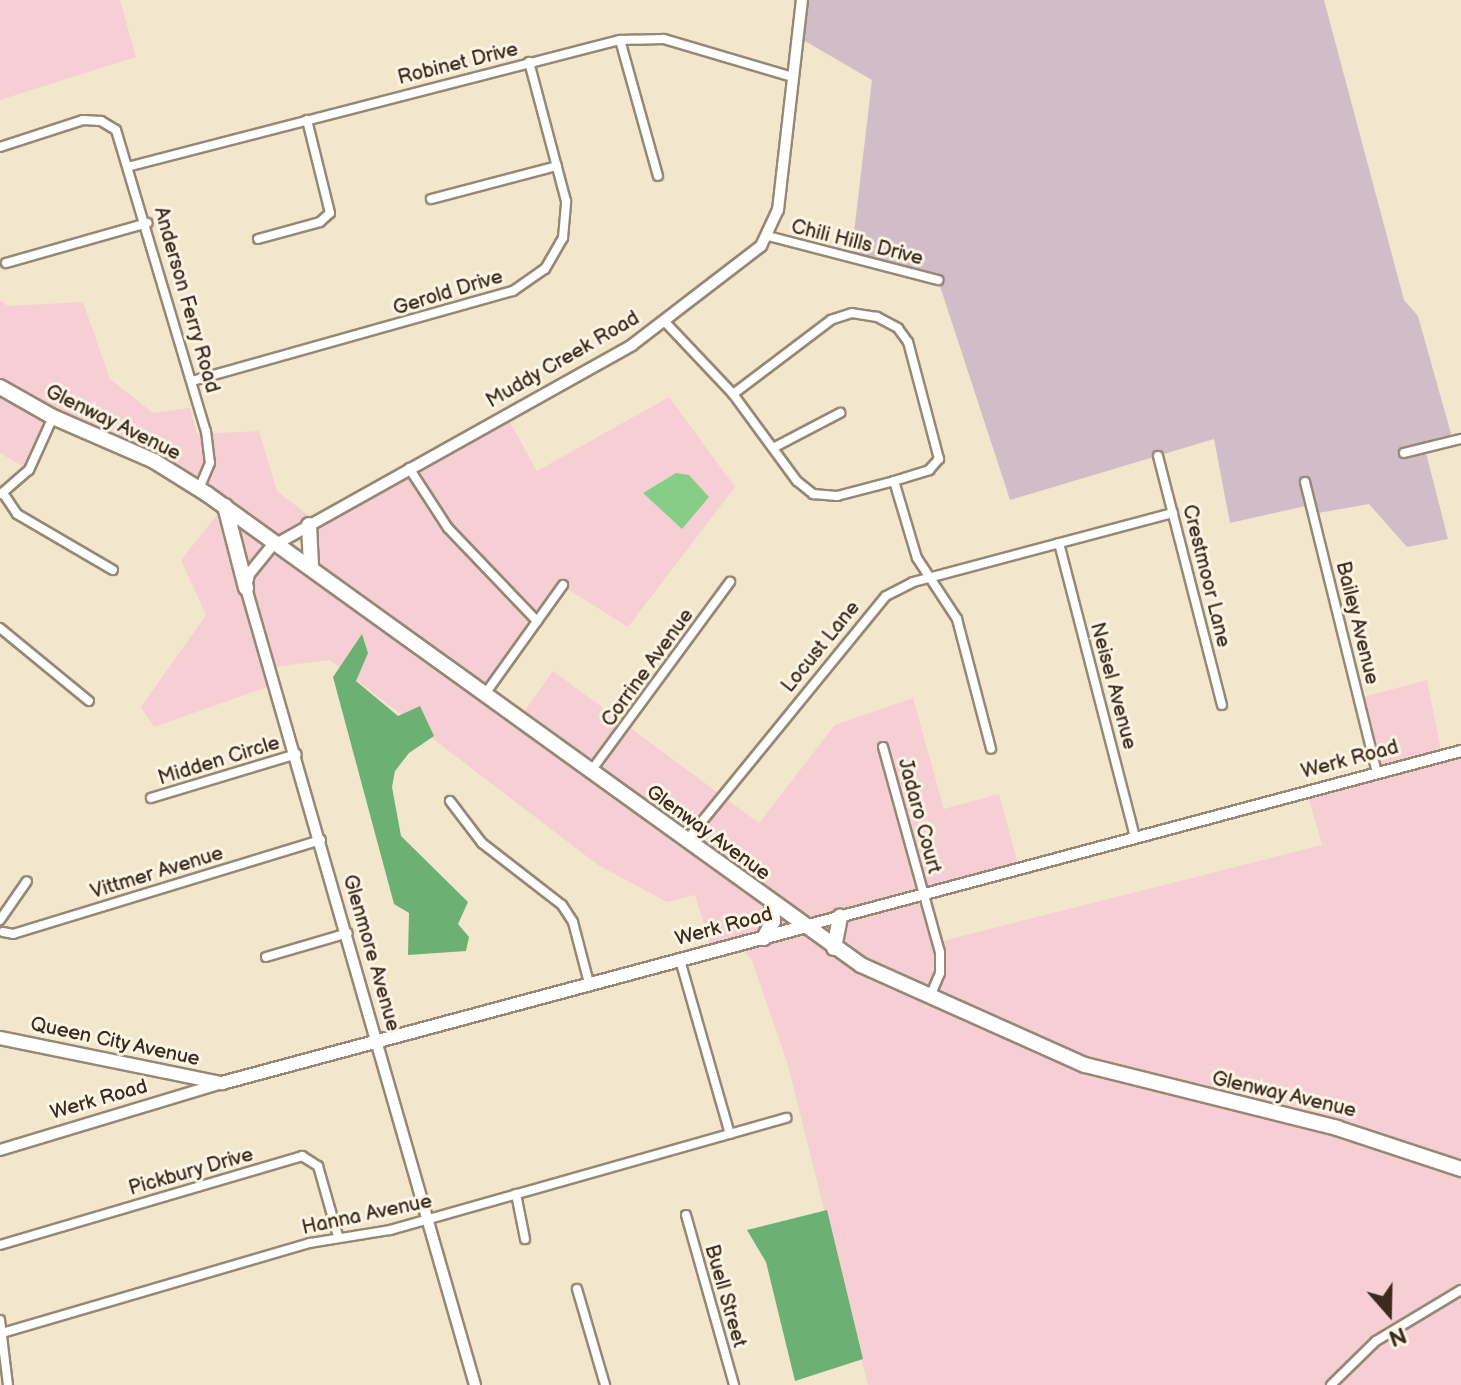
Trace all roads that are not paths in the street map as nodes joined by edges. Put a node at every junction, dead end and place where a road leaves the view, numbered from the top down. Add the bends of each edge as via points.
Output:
1 (802, 0) edge
2 (620, 40) junction
3 (529, 62) junction
4 (792, 77) junction
5 (307, 120) junction
6 (0, 147) edge
7 (131, 166) junction
8 (557, 166) junction
9 (658, 176) dead end
10 (431, 199) dead end
11 (147, 223) junction
12 (768, 236) junction
13 (258, 239) dead end
14 (6, 263) dead end
15 (938, 280) dead end
16 (664, 321) junction
17 (192, 381) junction
18 (0, 387) edge
19 (733, 394) junction
20 (840, 413) dead end
21 (53, 417) junction
22 (1461, 439) edge
23 (773, 448) junction
24 (1404, 453) dead end
25 (1158, 456) dead end
26 (409, 468) junction
27 (894, 481) junction
28 (1305, 482) dead end
29 (199, 489) junction
30 (1, 494) edge
31 (225, 506) junction
32 (1173, 513) junction
33 (309, 525) junction
34 (279, 543) junction
35 (1059, 543) junction
36 (311, 566) junction
37 (113, 570) dead end
38 (932, 578) junction
39 (730, 582) dead end
40 (563, 585) dead end
41 (246, 588) junction
42 (537, 621) junction
43 (0, 628) edge
44 (484, 695) junction
45 (89, 701) dead end
46 (1222, 705) dead end
47 (883, 747) dead end
48 (991, 749) dead end
49 (1461, 751) edge
50 (297, 754) junction
51 (591, 772) junction
52 (1377, 773) junction
53 (151, 798) dead end
54 (450, 801) dead end
55 (1135, 837) junction
56 (321, 840) junction
57 (685, 841) junction
58 (27, 881) dead end
59 (923, 893) junction
60 (772, 904) junction
61 (840, 917) junction
62 (0, 920) edge
63 (803, 927) junction
64 (3, 932) dead end
65 (348, 933) junction
66 (764, 938) junction
67 (834, 948) junction
68 (266, 957) dead end
69 (680, 960) junction
70 (589, 983) junction
71 (929, 998) junction
72 (0, 1038) edge
73 (377, 1039) junction
74 (222, 1083) junction
75 (787, 1118) dead end
76 (730, 1134) junction
77 (0, 1150) edge
78 (1461, 1169) edge
79 (516, 1194) junction
80 (686, 1215) dead end
81 (428, 1219) junction
82 (338, 1236) junction
83 (525, 1239) dead end
84 (0, 1245) edge
85 (577, 1289) dead end
86 (1461, 1290) edge
87 (0, 1320) edge
88 (2, 1333) edge
89 (8, 1385) edge
90 (475, 1385) edge
91 (605, 1385) edge
92 (734, 1385) edge
93 (1331, 1385) edge

1 - 4 street, Muddy Creek Road
2 - 3 street, Robinet Drive
2 - 4 street, Robinet Drive via 664,39
2 - 9 street
3 - 5 street, Robinet Drive
3 - 8 street, Gerold Drive
4 - 12 street, Muddy Creek Road via 778,210
5 - 7 street, Robinet Drive
5 - 13 street via 330,213 320,222
6 - 7 street, Anderson Ferry Road via 83,120 109,124
7 - 11 street, Anderson Ferry Road
8 - 10 street
8 - 17 street, Gerold Drive via 566,201 565,228 552,261 525,285
11 - 14 street
11 - 17 street, Anderson Ferry Road
12 - 15 street, Chili Hills Drive
12 - 16 street, Muddy Creek Road via 751,256
16 - 19 street
16 - 26 street, Muddy Creek Road via 632,345
17 - 29 street, Anderson Ferry Road via 209,445 209,470
18 - 21 main road, Glenway Avenue
19 - 23 street
19 - 27 street via 837,317 863,314 891,323 908,342 941,453 929,470
20 - 23 street
21 - 29 main road, Glenway Avenue via 138,454
21 - 30 street via 29,470
22 - 24 street
23 - 27 street via 797,481 820,496
25 - 32 street, Crestmoor Lane
26 - 33 street, Muddy Creek Road
26 - 42 street via 448,528
27 - 38 street via 917,558
28 - 52 street, Bailey Avenue
29 - 31 main road, Glenway Avenue
30 - 37 street via 17,514
31 - 34 main road, Glenway Avenue
31 - 41 main road
32 - 35 street, Locust Lane
32 - 46 street, Crestmoor Lane
33 - 34 street, Muddy Creek Road
33 - 36 main road
34 - 36 main road, Glenway Avenue
34 - 41 street via 256,560
35 - 38 street, Locust Lane
35 - 55 street, Neisel Avenue
36 - 44 main road, Glenway Avenue
38 - 48 street via 957,619
38 - 57 street, Locust Lane via 897,589 873,607
39 - 51 street, Corrine Avenue
40 - 42 street
41 - 50 street, Glenmore Avenue
42 - 44 street
43 - 45 street
44 - 51 main road, Glenway Avenue
47 - 59 street, Jadaro Court
49 - 52 street, Werk Road
50 - 53 street, Midden Circle
50 - 56 street, Glenmore Avenue
51 - 57 main road, Glenway Avenue
52 - 55 street, Werk Road
54 - 70 street via 482,843 562,905 573,922
55 - 59 street, Werk Road
56 - 64 street, Vittmer Avenue via 13,934
56 - 65 street, Glenmore Avenue
57 - 60 main road, Glenway Avenue
58 - 62 street
59 - 61 street, Werk Road
59 - 71 street, Jadaro Court via 941,958
60 - 63 main road, Glenway Avenue
60 - 66 main road via 773,921
61 - 63 street, Werk Road
61 - 67 main road
63 - 66 main road, Werk Road
63 - 67 main road, Glenway Avenue
65 - 68 street
65 - 73 street, Glenmore Avenue
66 - 69 main road, Werk Road
67 - 71 main road, Glenway Avenue
69 - 70 main road, Werk Road
69 - 76 street
70 - 73 main road, Werk Road
71 - 78 main road, Glenway Avenue via 1085,1065 1343,1129
72 - 74 main road, Queen City Avenue
73 - 74 main road, Werk Road
73 - 81 street, Glenmore Avenue
74 - 77 street, Werk Road
75 - 76 street, Hanna Avenue
76 - 79 street, Hanna Avenue
79 - 81 street, Hanna Avenue
79 - 83 street
80 - 92 street, Buell Street
81 - 82 street, Hanna Avenue
81 - 90 street, Glenmore Avenue
82 - 84 street, Pickbury Drive via 318,1166 302,1156
82 - 88 street, Hanna Avenue
85 - 91 street
86 - 93 street via 1376,1341
87 - 88 street
88 - 89 street

